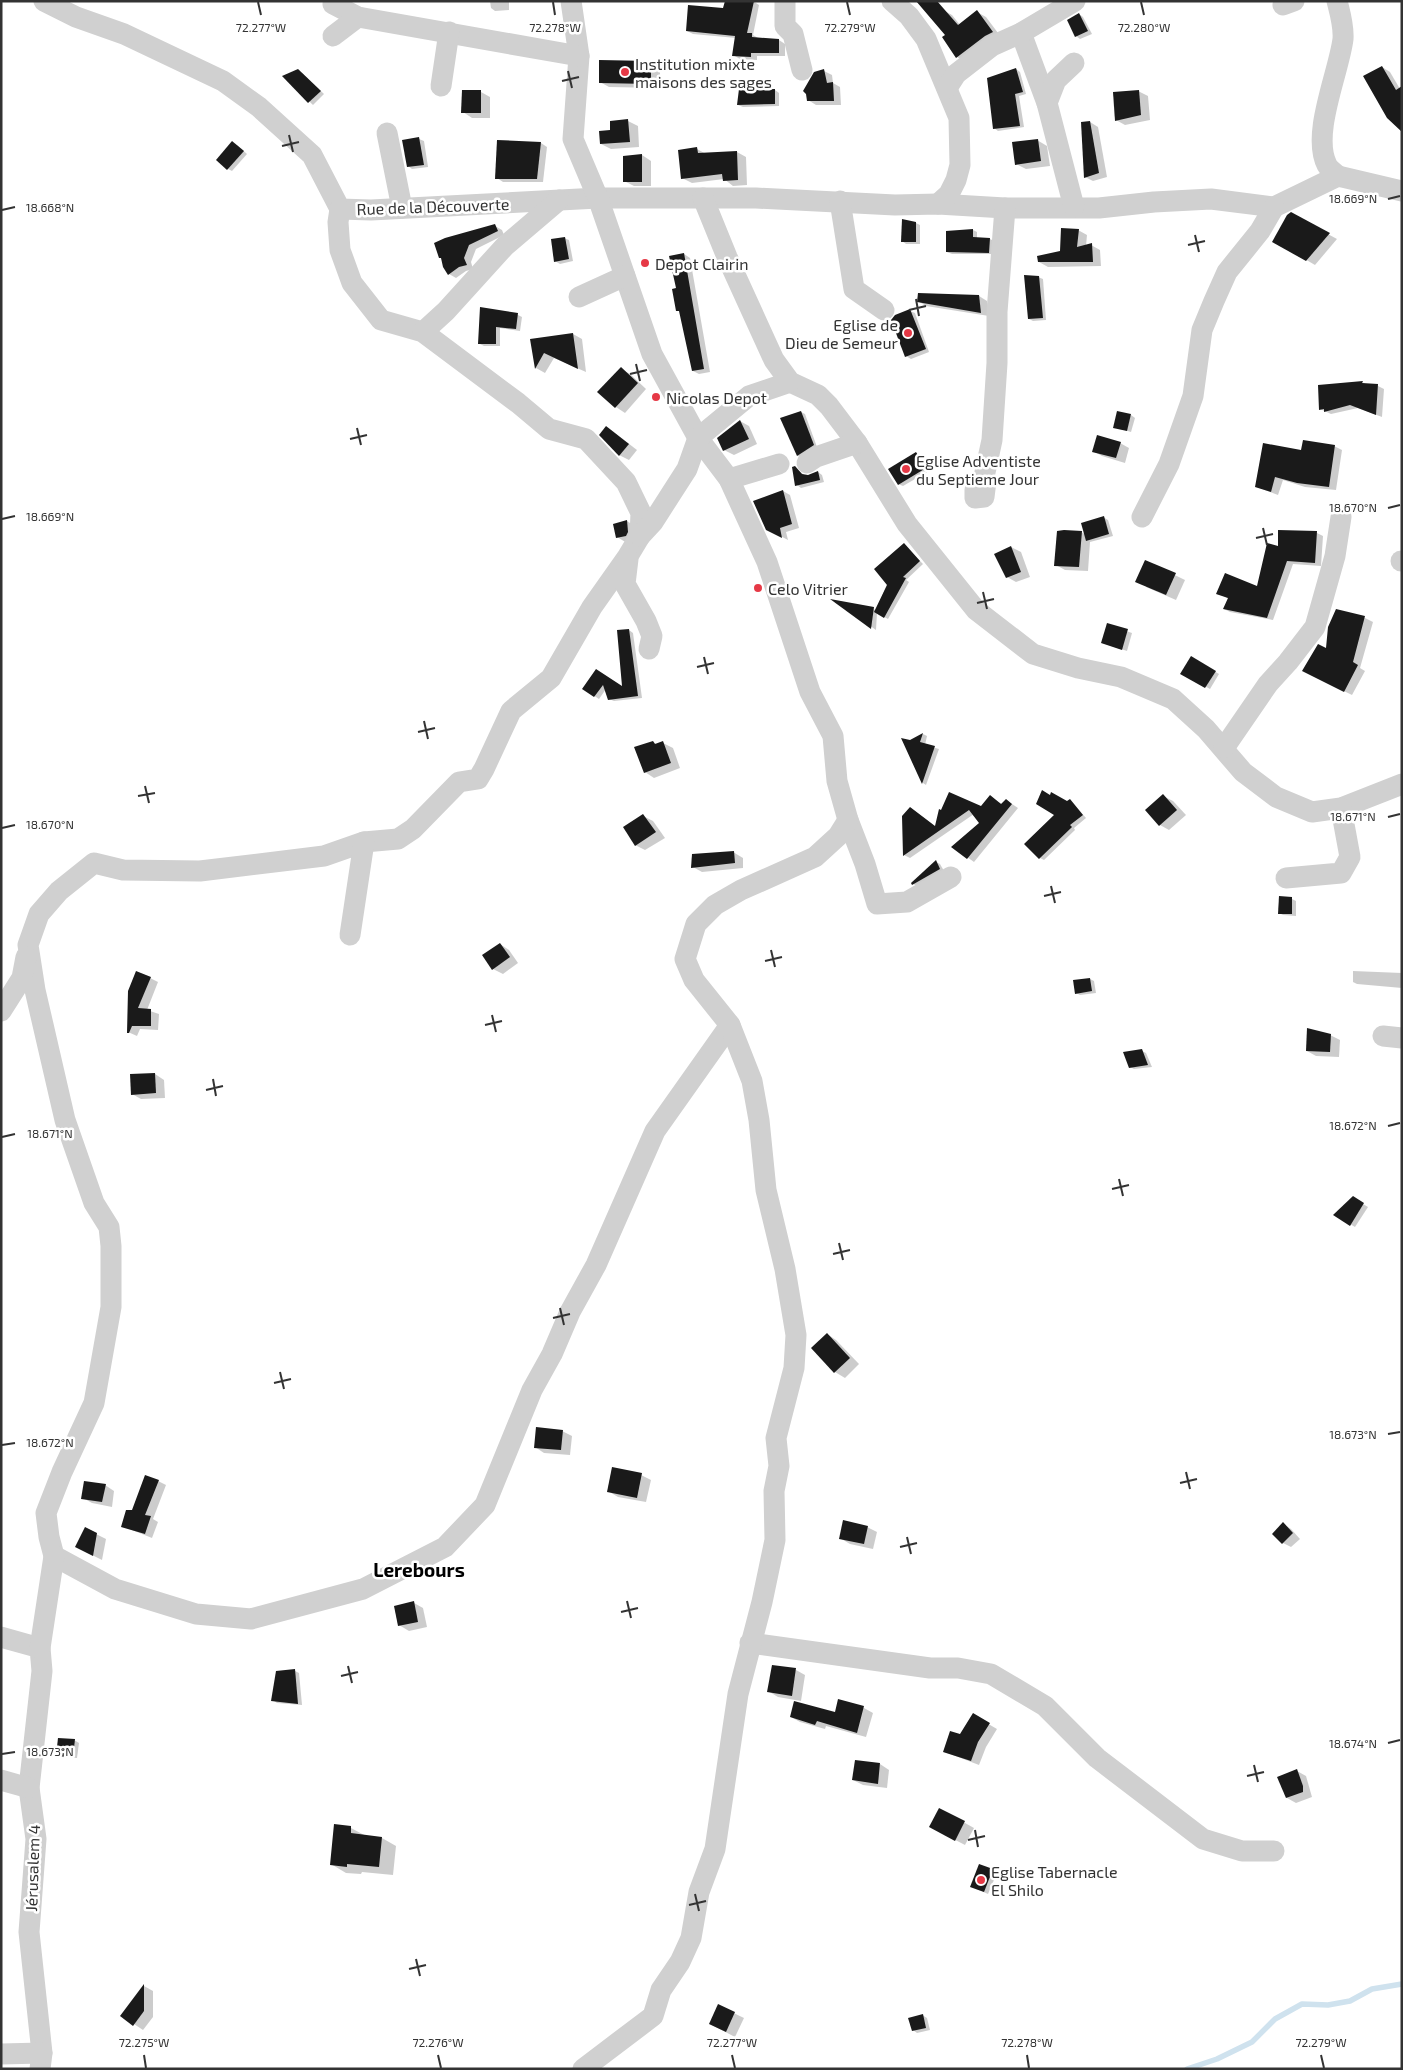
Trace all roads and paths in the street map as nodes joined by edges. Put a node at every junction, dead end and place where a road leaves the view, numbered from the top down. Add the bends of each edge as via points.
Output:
1 (44, 1) edge
2 (570, 1) edge
3 (785, 1) edge
4 (892, 1) edge
5 (1075, 1) edge
6 (1336, 1) edge
7 (333, 4) dead end
8 (358, 17) junction
9 (449, 32) junction
10 (1021, 33) junction
11 (333, 36) dead end
12 (579, 56) junction
13 (1074, 63) dead end
14 (802, 70) dead end
15 (441, 86) dead end
16 (947, 88) junction
17 (1047, 103) junction
18 (387, 133) dead end
19 (1338, 176) junction
20 (1402, 191) edge
21 (598, 198) junction
22 (703, 198) junction
23 (560, 200) junction
24 (840, 201) junction
25 (938, 204) junction
26 (1074, 207) junction
27 (1274, 207) junction
28 (402, 208) junction
29 (1004, 208) junction
30 (340, 209) junction
31 (625, 276) junction
32 (579, 296) dead end
33 (884, 310) dead end
34 (423, 332) junction
35 (790, 382) junction
36 (698, 438) junction
37 (857, 443) junction
38 (807, 463) dead end
39 (779, 464) dead end
40 (729, 479) junction
41 (986, 481) dead end
42 (1142, 517) dead end
43 (1340, 517) dead end
44 (640, 536) junction
45 (628, 556) junction
46 (649, 649) dead end
47 (1224, 748) junction
48 (1402, 784) edge
49 (1341, 808) junction
50 (848, 820) junction
51 (364, 842) junction
52 (951, 877) dead end
53 (1286, 878) dead end
54 (350, 935) dead end
55 (28, 945) junction
56 (1, 1011) edge
57 (730, 1024) junction
58 (54, 1556) junction
59 (1, 1637) edge
60 (750, 1643) junction
61 (40, 1648) junction
62 (1, 1780) edge
63 (29, 1788) junction
64 (1274, 1850) dead end
65 (1, 2054) edge
66 (41, 2061) edge
67 (583, 2069) edge

1 - 30 street, Rue de la Découverte via 76,17 124,34 223,82 259,107 312,155
2 - 12 street
3 - 14 street via 785,26 793,34
4 - 16 street via 909,16 926,39
5 - 10 street
6 - 19 street via 1342,17 1343,39 1325,115 1322,144 1327,166
7 - 8 street
8 - 9 street
8 - 11 street
9 - 12 street
9 - 15 street
10 - 16 street via 992,46 956,74
10 - 17 street
12 - 21 street via 574,138
13 - 17 street via 1056,80
16 - 25 street via 959,118 960,165 949,194
17 - 26 street
18 - 28 street
19 - 20 street
19 - 27 street
21 - 22 street, Rue de la Découverte
21 - 23 street, Rue de la Découverte
21 - 31 street
22 - 24 street, Rue de la Découverte
22 - 35 street via 726,257 774,360
23 - 28 street, Rue de la Découverte
23 - 34 street via 505,246 446,312
24 - 25 street, Rue de la Découverte
24 - 33 street via 854,289
25 - 29 street, Rue de la Découverte
26 - 27 street, Rue de la Découverte via 1211,200
26 - 29 street, Rue de la Découverte
27 - 42 street via 1260,231 1227,272 1214,301 1202,330 1193,396 1169,464
28 - 30 street, Rue de la Découverte
29 - 41 street via 992,440 984,477 974,490 975,498 984,498
30 - 34 street via 340,250 352,283 381,320
31 - 32 street
31 - 36 street via 652,354
34 - 44 street via 549,429 586,439 626,482 641,513
35 - 36 street via 749,396
35 - 37 street via 818,395
36 - 40 street
36 - 44 street via 687,469 653,522
37 - 38 street
37 - 47 street via 908,524 976,610 1033,654 1121,677 1173,699
39 - 40 street
40 - 50 street via 767,562 810,692 833,736 837,781
43 - 47 street via 1335,556 1315,626 1268,684
44 - 45 street
45 - 46 street via 625,584 652,636
45 - 51 street via 592,607 551,678 510,711 478,779 459,782 413,829 398,839
47 - 49 street via 1244,772 1276,797 1312,812
48 - 49 street
49 - 53 street via 1350,857 1341,873
50 - 52 street via 878,904 907,902
50 - 57 street via 838,836 815,857 740,890 715,905 696,924 685,959 694,980
51 - 54 street
51 - 55 street via 324,856 200,872 123,870 94,864 60,891 39,914
55 - 56 street via 22,978
55 - 58 street via 65,1120 94,1203 109,1227 111,1246 111,1307 94,1403 46,1513
57 - 58 street via 655,1130 596,1265 532,1390 485,1505 445,1547 363,1589 251,1619 196,1614 114,1590
57 - 60 street via 752,1081 766,1190 785,1269 796,1335 794,1368 776,1438 779,1466 774,1491 775,1540
58 - 61 street, Jérusalem 4
59 - 61 street
60 - 64 street via 991,1674 1045,1706 1097,1758 1203,1839 1242,1851
60 - 67 street via 738,1694 715,1849 699,1892 691,1938 680,1962 660,1990 653,2016
61 - 63 street, Jérusalem 4 via 42,1671
62 - 63 street
63 - 66 street, Jérusalem 4 via 36,1839 29,1932
65 - 66 street

